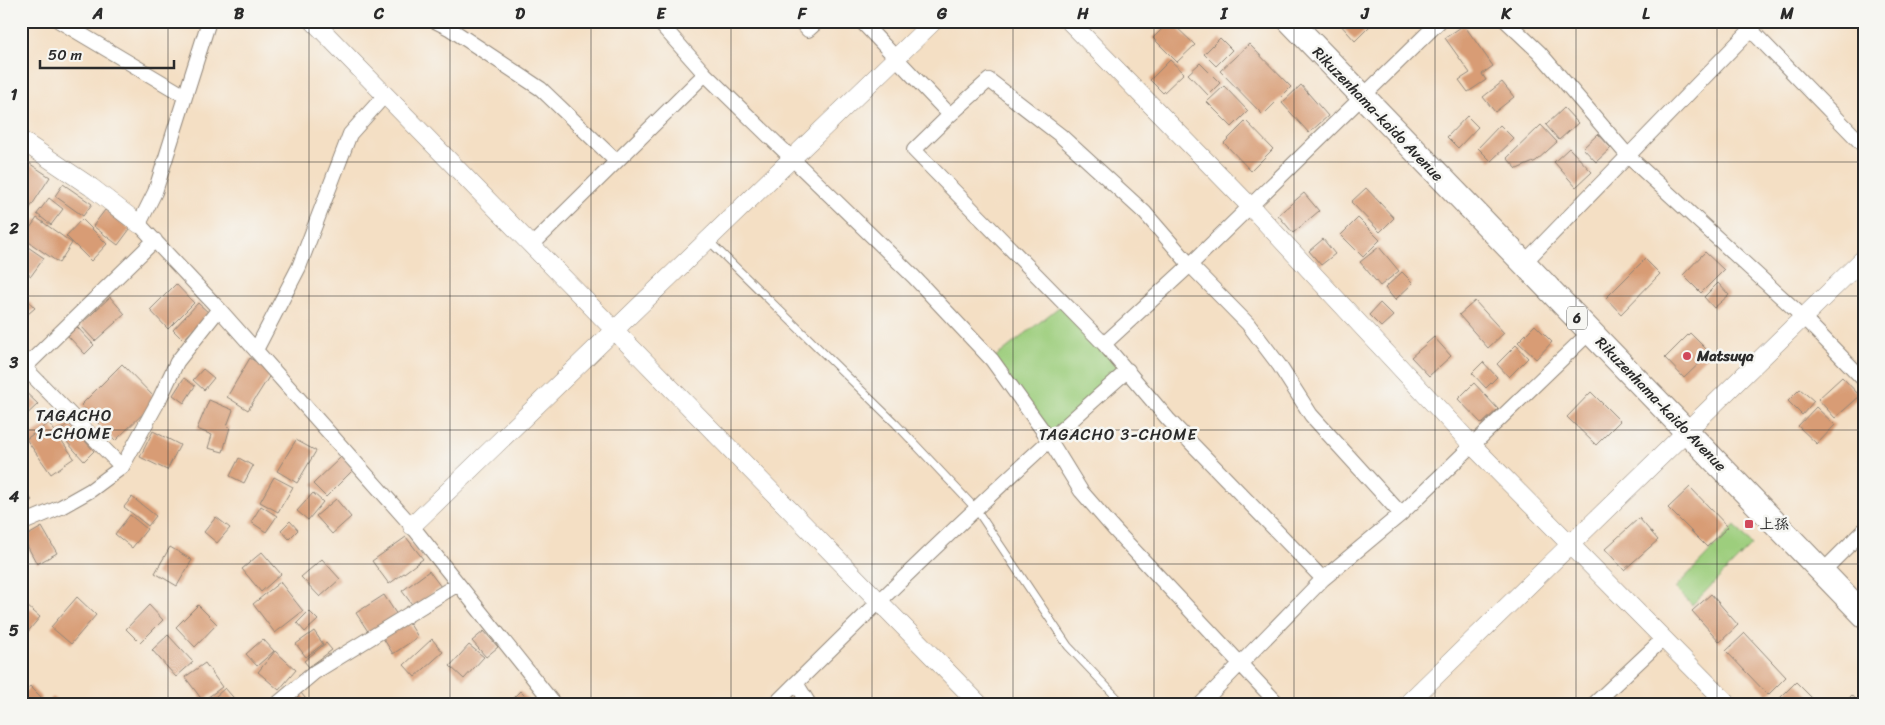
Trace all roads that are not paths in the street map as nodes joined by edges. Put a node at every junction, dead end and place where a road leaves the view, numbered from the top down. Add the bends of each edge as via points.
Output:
1 (59, 21) edge
2 (209, 21) edge
3 (313, 21) edge
4 (435, 21) edge
5 (658, 21) edge
6 (800, 21) edge
7 (818, 21) edge
8 (861, 21) edge
9 (934, 21) edge
10 (1068, 21) edge
11 (1290, 21) edge
12 (1440, 21) edge
13 (1506, 21) edge
14 (1755, 26) edge
15 (895, 57) junction
16 (705, 74) junction
17 (385, 95) junction
18 (186, 96) junction
19 (1362, 97) junction
20 (950, 115) junction
21 (21, 140) edge
22 (1864, 146) edge
23 (1628, 157) junction
24 (790, 158) junction
25 (616, 161) junction
26 (1250, 206) junction
27 (139, 224) junction
28 (156, 240) junction
29 (708, 240) junction
30 (532, 246) junction
31 (1864, 258) edge
32 (1523, 264) junction
33 (1190, 265) junction
34 (219, 309) junction
35 (1803, 317) junction
36 (615, 330) junction
37 (1590, 332) junction
38 (1104, 344) junction
39 (256, 350) junction
40 (23, 370) edge
41 (1128, 370) junction
42 (1864, 380) edge
43 (1687, 430) junction
44 (1049, 439) junction
45 (1473, 446) junction
46 (122, 467) junction
47 (976, 508) junction
48 (1401, 514) junction
49 (21, 524) edge
50 (412, 526) junction
51 (1864, 530) edge
52 (1572, 544) junction
53 (1822, 572) junction
54 (1323, 579) junction
55 (458, 584) junction
56 (878, 601) junction
57 (1864, 615) edge
58 (1663, 639) junction
59 (1242, 663) junction
60 (796, 683) junction
61 (277, 704) edge
62 (554, 704) edge
63 (775, 704) edge
64 (809, 704) edge
65 (979, 704) edge
66 (1123, 704) edge
67 (1201, 704) edge
68 (1278, 704) edge
69 (1407, 704) edge
70 (1594, 704) edge
71 (1728, 704) edge

1 - 18 street
2 - 18 street
3 - 17 street
4 - 25 street via 541,89
5 - 16 street
6 - 7 street via 808,30
8 - 15 street
9 - 15 street
10 - 26 street
11 - 19 highway, Rikuzenhama-kaido Avenue / 6
12 - 19 street
13 - 23 street via 1538,52
14 - 22 street
14 - 23 street
15 - 20 street
15 - 24 street
16 - 24 street
16 - 25 street
17 - 30 street
17 - 39 street via 350,134 299,266
18 - 27 street via 155,192
19 - 26 street
19 - 32 highway, Rikuzenhama-kaido Avenue / 6
20 - 33 street via 989,80 1060,135 1138,206
20 - 38 street via 914,150
21 - 27 street
23 - 32 street
23 - 35 street
24 - 29 street
24 - 44 street via 914,277 992,360
25 - 30 street
26 - 33 street
26 - 45 street
27 - 28 street
28 - 34 street
28 - 40 street
29 - 36 street
29 - 47 lane via 896,424
30 - 36 street
31 - 35 street
32 - 37 highway, Rikuzenhama-kaido Avenue / 6
33 - 38 street
33 - 48 street via 1248,324 1311,414
34 - 39 street
34 - 46 street via 177,362
35 - 42 street
35 - 43 street
36 - 50 street
36 - 56 street
37 - 43 highway, Rikuzenhama-kaido Avenue / 6
37 - 45 street
38 - 41 street
39 - 50 street
40 - 46 street
41 - 44 street
41 - 54 street via 1168,419
43 - 52 street
43 - 53 highway, Rikuzenhama-kaido Avenue / 6
44 - 47 street
44 - 59 street via 1081,491
45 - 48 street
45 - 52 street
46 - 49 street via 61,507
47 - 56 street
47 - 66 lane via 1068,646
48 - 54 street
50 - 55 street
51 - 53 street
52 - 58 street
52 - 69 street
53 - 57 highway, Rikuzenhama-kaido Avenue / 6
54 - 59 street
55 - 61 street via 315,672
55 - 62 street
56 - 60 street
56 - 65 street
58 - 70 street
58 - 71 street
59 - 67 street
59 - 68 street
60 - 63 street
60 - 64 street

